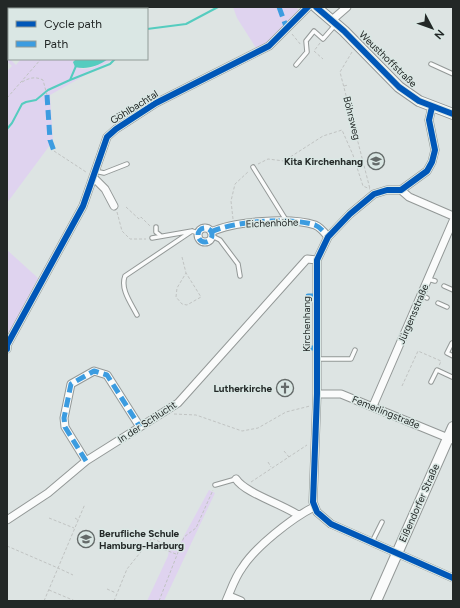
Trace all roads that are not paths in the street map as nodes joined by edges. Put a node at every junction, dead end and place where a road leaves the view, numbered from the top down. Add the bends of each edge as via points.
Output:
1 (308, 7) edge
2 (316, 7) edge
3 (347, 7) edge
4 (334, 22) junction
5 (431, 64) dead end
6 (296, 65) dead end
7 (453, 74) edge
8 (432, 107) junction
9 (453, 114) edge
10 (127, 164) dead end
11 (253, 167) road end
12 (94, 174) junction
13 (401, 190) junction
14 (114, 206) road end
15 (453, 216) edge
16 (287, 221) junction
17 (453, 222) edge
18 (156, 227) dead end
19 (195, 232) junction
20 (212, 234) junction
21 (162, 236) junction
22 (328, 237) junction
23 (152, 238) road end
24 (317, 260) junction
25 (240, 276) dead end
26 (444, 286) dead end
27 (453, 290) edge
28 (438, 303) dead end
29 (447, 307) dead end
30 (136, 315) dead end
31 (452, 343) dead end
32 (7, 349) edge
33 (354, 350) dead end
34 (453, 356) edge
35 (316, 359) junction
36 (452, 377) edge
37 (432, 382) dead end
38 (317, 394) junction
39 (373, 406) junction
40 (140, 427) junction
41 (453, 427) edge
42 (451, 439) edge
43 (86, 461) junction
44 (236, 479) joint
45 (214, 485) road end
46 (314, 507) junction
47 (298, 515) junction
48 (8, 516) edge
49 (382, 522) dead end
50 (372, 542) junction
51 (397, 553) junction
52 (453, 578) edge
53 (227, 598) edge
54 (241, 601) edge
55 (376, 601) edge

1 - 12 street, Göhlbachtal via 269,46 156,103 116,129 107,138
2 - 4 main road, Weusthoffstraße
3 - 4 street
4 - 6 lane via 323,39 314,31 305,43 307,52
4 - 8 main road, Weusthoffstraße via 399,87
5 - 7 lane
8 - 9 main road, Weusthoffstraße
8 - 13 street via 429,120 435,145 432,162 427,171
10 - 12 lane
11 - 16 lane
12 - 14 street
12 - 32 street, Göhlbachtal via 83,206
13 - 15 street via 409,197
13 - 22 street, Kirchenhang via 387,190 374,194
16 - 20 street, Eichenhöhe via 233,225
16 - 22 street, Eichenhöhe via 316,225
17 - 39 street, Jürgensstraße via 424,297
18 - 21 lane via 156,232
19 - 20 street, Eichenhöhe via 204,228
19 - 20 street, Eichenhöhe via 204,242 210,240
19 - 21 lane, Eichenhöhe
19 - 30 lane, Eichenhöhe via 125,276 122,282
20 - 25 lane via 220,240 238,264
21 - 23 lane, Eichenhöhe
22 - 24 street, Kirchenhang
24 - 35 street, Kirchenhang
24 - 40 street, In der Schlucht via 307,259 184,397
26 - 27 lane
28 - 29 lane
31 - 34 lane via 447,353
33 - 35 lane via 351,359
35 - 38 street, Kirchenhang
36 - 37 lane via 437,370
38 - 39 street, Femerlingstraße via 342,394
38 - 46 street, Kirchenhang
39 - 42 street, Femerlingstraße
40 - 43 street, In der Schlucht
40 - 43 street via 106,375 94,371 71,384 64,418 65,427
41 - 42 main road, Eißendorfer Straße
42 - 51 main road, Eißendorfer Straße
43 - 48 street, In der Schlucht via 48,493
44 - 45 lane
44 - 47 street via 244,488 287,507
46 - 47 street
46 - 50 street via 330,524
47 - 53 street via 248,559 240,569
49 - 50 lane
50 - 51 street
51 - 52 street
51 - 55 main road, Eißendorfer Straße
53 - 54 street

